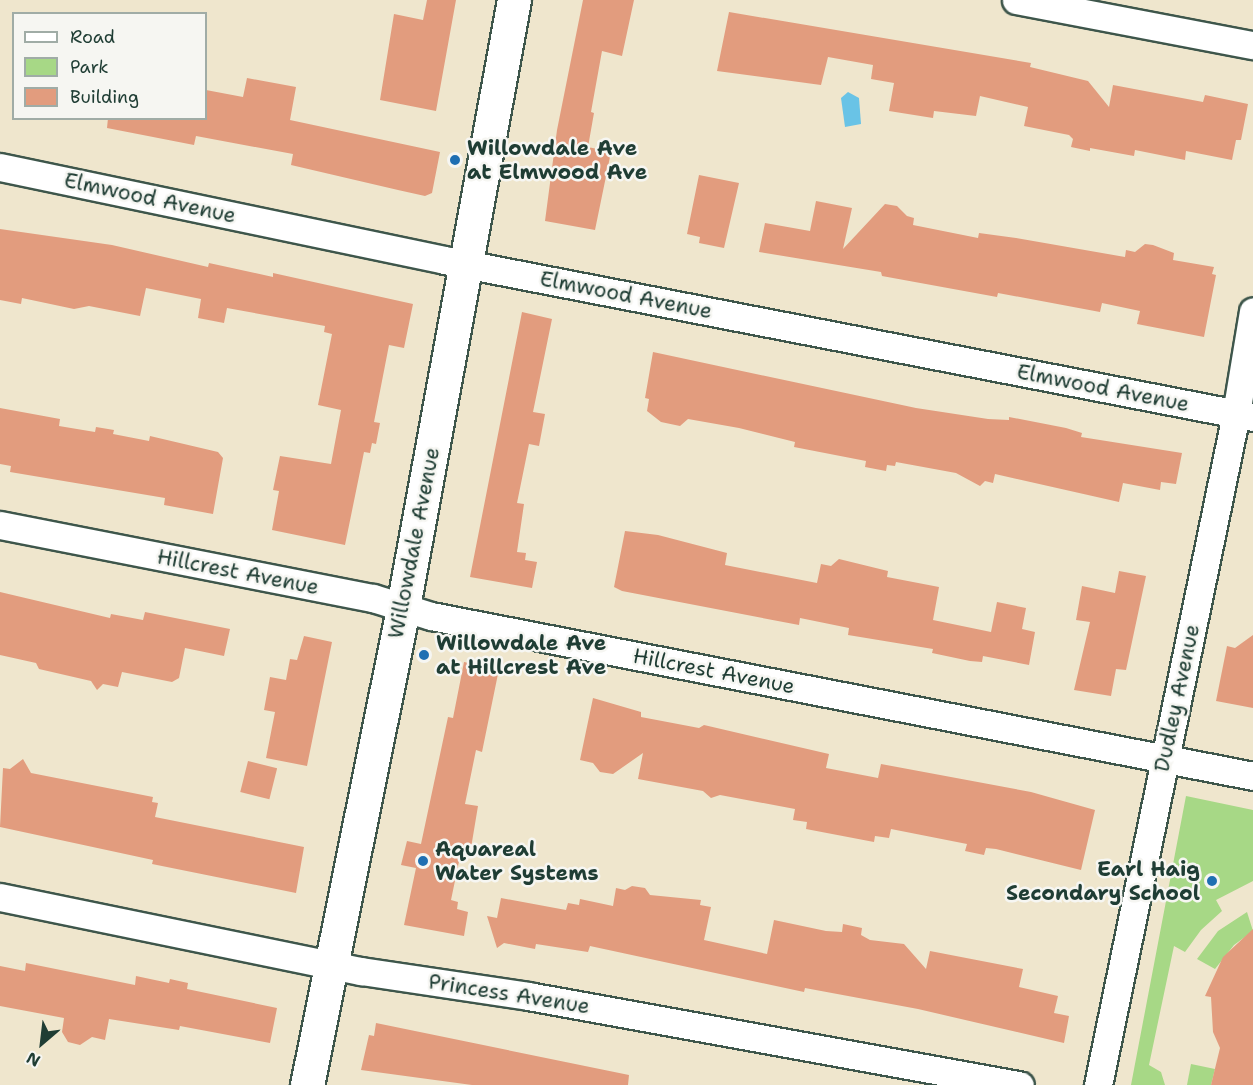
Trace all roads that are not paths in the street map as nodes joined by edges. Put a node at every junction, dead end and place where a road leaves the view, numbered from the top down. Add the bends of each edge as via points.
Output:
1 (514, 0) edge
2 (1016, 0) edge
3 (1253, 45) edge
4 (0, 167) edge
5 (467, 264) junction
6 (1253, 312) edge
7 (1244, 416) edge
8 (0, 525) edge
9 (403, 608) junction
10 (1164, 759) junction
11 (1253, 776) edge
12 (0, 897) edge
13 (329, 963) junction
14 (307, 1085) edge
15 (1020, 1085) edge
16 (1098, 1085) edge

1 - 5 street, Willowdale Avenue
2 - 3 street
4 - 5 street, Elmwood Avenue
5 - 7 street, Elmwood Avenue
5 - 9 street, Willowdale Avenue
6 - 7 street, Dudley Avenue
7 - 10 street, Dudley Avenue
8 - 9 street, Hillcrest Avenue
9 - 10 street, Hillcrest Avenue
9 - 13 street, Willowdale Avenue
10 - 11 street, Hillcrest Avenue
10 - 16 street, Dudley Avenue
12 - 13 street, Princess Avenue
13 - 14 street, Willowdale Avenue
13 - 15 street, Princess Avenue

